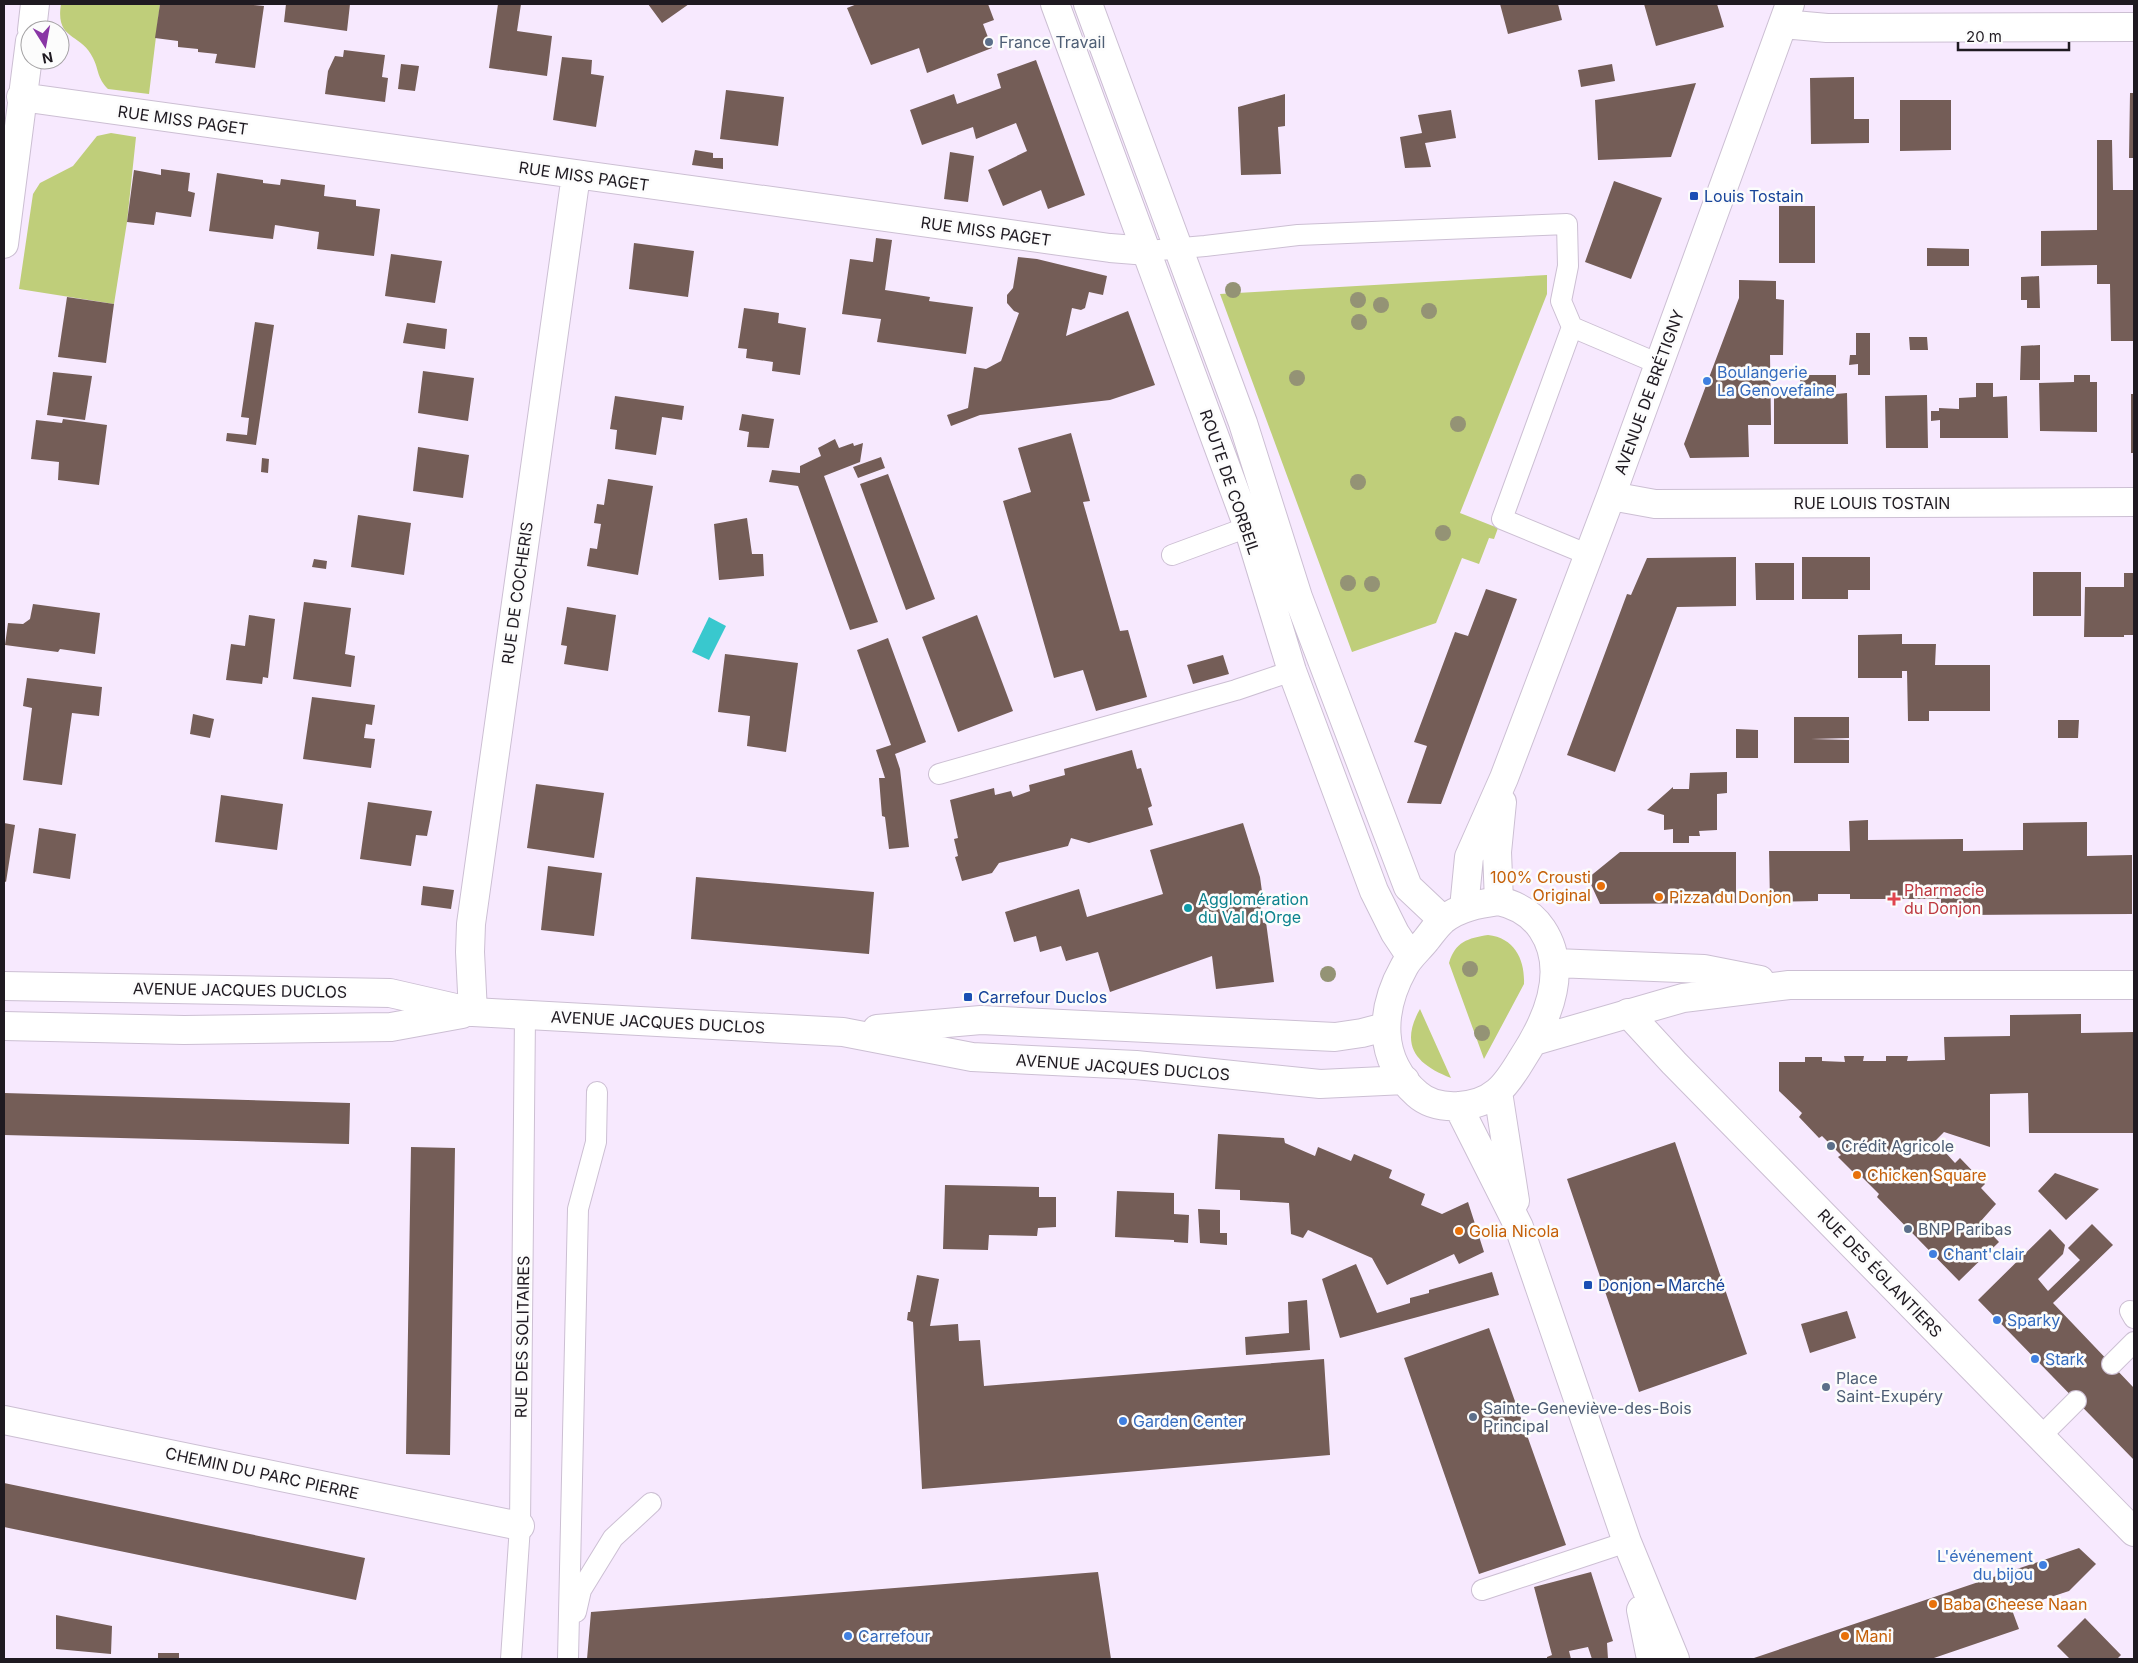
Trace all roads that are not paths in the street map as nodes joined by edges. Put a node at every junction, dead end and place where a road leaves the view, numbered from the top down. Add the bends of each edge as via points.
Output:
1 (35, 4) edge
2 (1055, 4) edge
3 (1088, 4) edge
4 (1787, 14) edge
5 (33, 20) edge
6 (2134, 27) edge
7 (26, 70) edge
8 (22, 97) junction
9 (576, 175) junction
10 (4, 244) edge
11 (1177, 248) junction
12 (1148, 251) junction
13 (1572, 327) junction
14 (1659, 364) junction
15 (1611, 496) junction
16 (2134, 502) edge
17 (1248, 527) junction
18 (1172, 555) dead end
19 (1589, 555) junction
20 (1292, 672) junction
21 (939, 774) dead end
22 (1504, 778) junction
23 (1499, 901) junction
24 (1454, 914) junction
25 (1411, 957) junction
26 (1555, 964) junction
27 (1789, 985) junction
28 (2134, 985) edge
29 (4, 986) edge
30 (473, 1012) junction
31 (1628, 1013) junction
32 (525, 1014) junction
33 (4, 1026) edge
34 (1385, 1027) junction
35 (843, 1032) junction
36 (1534, 1041) junction
37 (1404, 1080) junction
38 (597, 1092) dead end
39 (1498, 1092) junction
40 (1458, 1106) junction
41 (1519, 1227) junction
42 (2134, 1342) edge
43 (2112, 1364) dead end
44 (2076, 1401) dead end
45 (4, 1420) edge
46 (2041, 1436) junction
47 (651, 1503) dead end
48 (520, 1526) junction
49 (2134, 1532) edge
50 (1627, 1542) junction
51 (1482, 1590) dead end
52 (568, 1651) edge
53 (511, 1659) edge
54 (1651, 1659) edge
55 (1675, 1659) edge

1 - 5 main road
2 - 12 main road, ROUTE DE CORBEIL
3 - 11 main road, ROUTE DE CORBEIL
4 - 6 main road via 1827,28
4 - 14 main road, AVENUE DE BRÉTIGNY
7 - 8 main road
8 - 9 main road, RUE MISS PAGET
8 - 10 main road
9 - 12 main road, RUE MISS PAGET
9 - 30 main road, RUE DE COCHERIS via 471,924
11 - 12 lane
11 - 13 lane via 1298,235 1567,224 1568,266 1560,301
11 - 24 main road, ROUTE DE CORBEIL via 1243,423 1298,597 1408,887
12 - 17 main road, ROUTE DE CORBEIL
13 - 14 lane
13 - 19 lane via 1502,519
14 - 15 main road, AVENUE DE BRÉTIGNY
15 - 16 main road, RUE LOUIS TOSTAIN via 1655,504
15 - 19 main road, AVENUE DE BRÉTIGNY
17 - 18 lane
17 - 20 main road, ROUTE DE CORBEIL
19 - 22 main road, AVENUE DE BRÉTIGNY
20 - 21 lane
20 - 25 main road, ROUTE DE CORBEIL via 1374,891
22 - 23 main road, AVENUE DE BRÉTIGNY via 1497,852
22 - 24 main road, AVENUE DE BRÉTIGNY via 1469,857
23 - 24 main road
23 - 26 main road via 1513,904 1538,923 1547,936
24 - 25 main road
25 - 34 main road via 1393,992
26 - 27 main road via 1704,969
26 - 36 main road via 1550,1002
27 - 28 main road
27 - 31 main road via 1683,998
29 - 30 main road, AVENUE JACQUES DUCLOS via 390,993
30 - 32 main road, AVENUE JACQUES DUCLOS
30 - 33 main road, AVENUE JACQUES DUCLOS via 391,1027 184,1030
31 - 36 main road
31 - 46 main road, RUE DES ÉGLANTIERS
32 - 35 main road, AVENUE JACQUES DUCLOS
32 - 48 lane, RUE DES SOLITAIRES
34 - 35 main road, AVENUE JACQUES DUCLOS via 1335,1037 981,1020
34 - 37 main road via 1387,1046
35 - 37 main road, AVENUE JACQUES DUCLOS via 972,1057 1136,1064 1320,1084
36 - 39 main road
37 - 40 main road via 1417,1095 1435,1104
38 - 52 lane via 596,1142 578,1209
39 - 40 main road via 1476,1104
39 - 41 main road
40 - 41 main road
41 - 50 main road
42 - 43 lane
44 - 46 lane
45 - 48 main road, CHEMIN DU PARC PIERRE
46 - 49 main road, RUE DES ÉGLANTIERS
47 - 52 lane via 613,1538 581,1590
48 - 53 lane, RUE DES SOLITAIRES
50 - 51 lane
50 - 54 main road
50 - 55 main road

